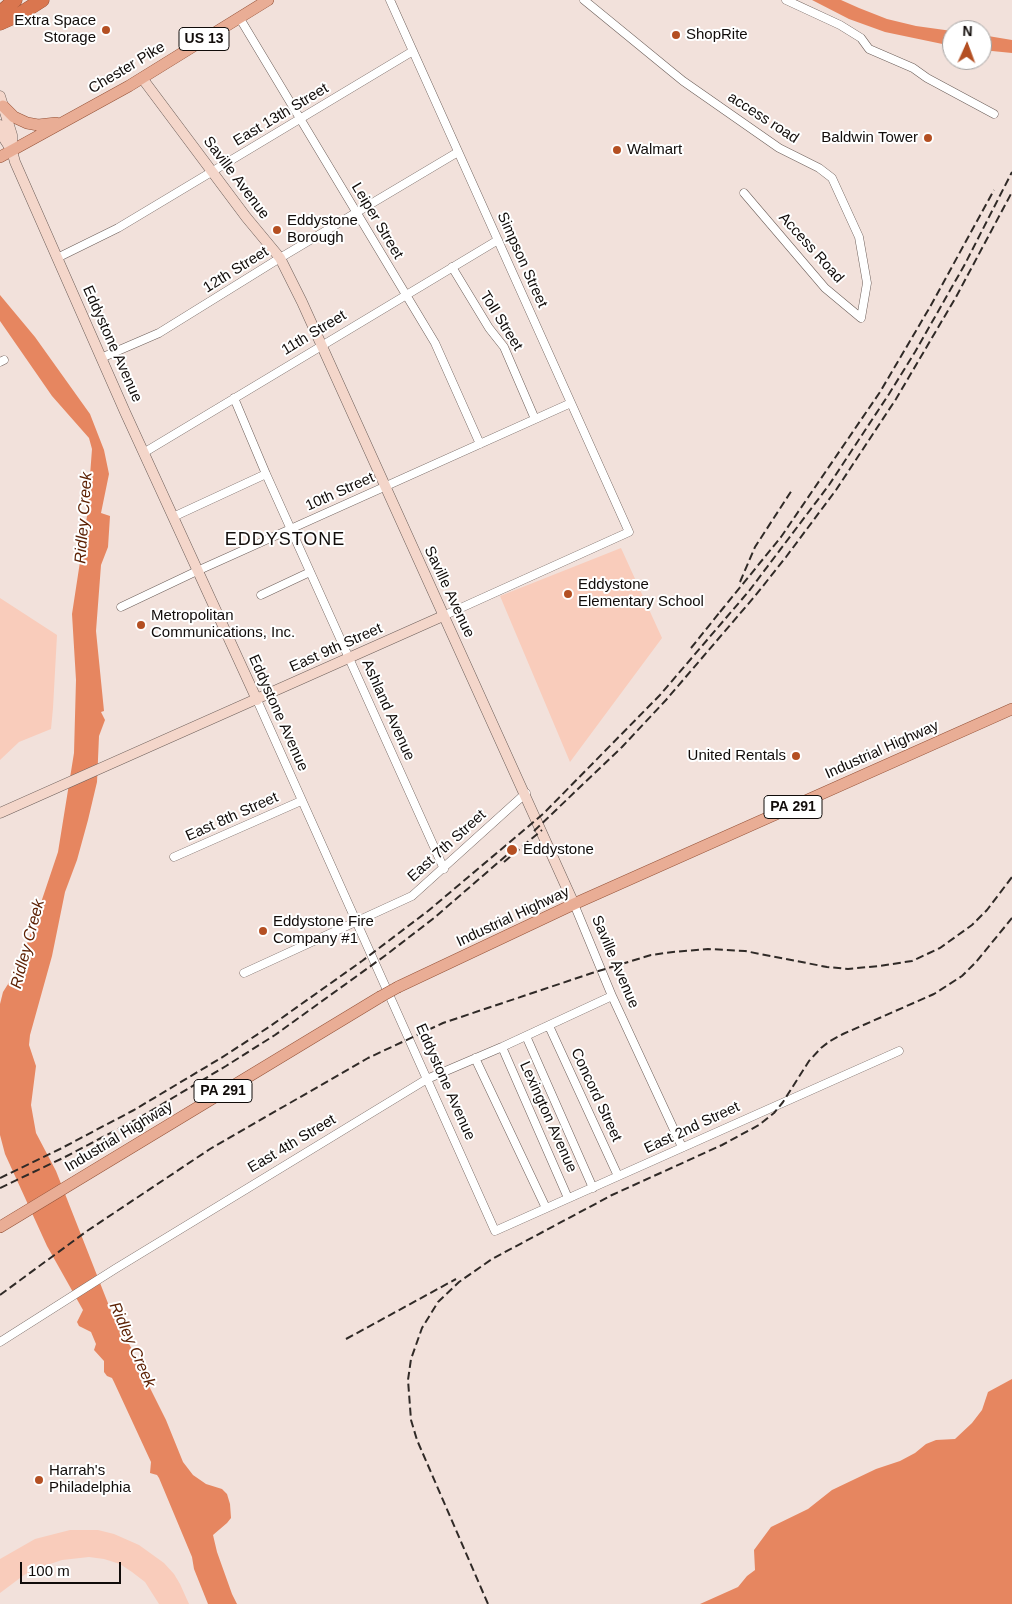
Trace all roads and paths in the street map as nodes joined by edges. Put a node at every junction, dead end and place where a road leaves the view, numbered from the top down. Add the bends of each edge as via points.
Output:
1 (15, 0) edge
2 (24, 0) edge
3 (42, 0) edge
4 (268, 0) edge
5 (390, 0) edge
6 (584, 0) edge
7 (786, 0) edge
8 (0, 13) edge
9 (239, 17) junction
10 (0, 23) edge
11 (413, 51) junction
12 (142, 78) junction
13 (2, 101) edge
14 (994, 114) dead end
15 (300, 119) junction
16 (63, 123) junction
17 (0, 125) edge
18 (12, 151) junction
19 (458, 152) junction
20 (0, 157) edge
21 (213, 172) junction
22 (744, 193) dead end
23 (356, 213) junction
24 (498, 240) junction
25 (57, 258) junction
26 (280, 258) junction
27 (452, 267) junction
28 (405, 294) junction
29 (861, 318) joint
30 (321, 345) junction
31 (101, 358) junction
32 (234, 398) junction
33 (571, 403) junction
34 (535, 419) junction
35 (480, 444) junction
36 (145, 452) junction
37 (266, 474) junction
38 (385, 487) junction
39 (173, 516) junction
40 (291, 529) junction
41 (629, 532) joint
42 (197, 571) junction
43 (310, 572) junction
44 (261, 595) dead end
45 (120, 607) dead end
46 (443, 616) junction
47 (350, 658) junction
48 (257, 700) junction
49 (1012, 709) edge
50 (526, 794) junction
51 (301, 801) junction
52 (0, 813) edge
53 (174, 857) dead end
54 (444, 869) junction
55 (574, 904) junction
56 (356, 921) junction
57 (244, 973) dead end
58 (612, 996) junction
59 (549, 1026) junction
60 (526, 1036) junction
61 (502, 1047) junction
62 (899, 1051) dead end
63 (475, 1058) junction
64 (427, 1079) junction
65 (682, 1147) junction
66 (618, 1176) junction
67 (593, 1188) junction
68 (568, 1198) junction
69 (546, 1208) junction
70 (0, 1227) edge
71 (495, 1231) joint
72 (0, 1342) edge

1 - 8 highway
2 - 10 highway
3 - 10 highway
4 - 9 main road, Chester Pike / US 13
5 - 11 street, Simpson Street
6 - 29 street, access road via 683,80 779,148 820,168 832,178 859,237 867,283
7 - 14 street via 840,25 861,38 869,49 913,68
9 - 12 main road, Chester Pike / US 13
9 - 15 street, Leiper Street
11 - 15 street, East 13th Street
11 - 19 street, Simpson Street
12 - 16 main road, Chester Pike / US 13
12 - 21 street, Saville Avenue
13 - 16 main road via 14,117 27,123
13 - 18 street via 12,135
15 - 21 street, East 13th Street
15 - 23 street, Leiper Street
16 - 18 main road, Chester Pike / US 13
17 - 18 street
18 - 20 main road, Chester Pike / US 13
18 - 25 street, Eddystone Avenue
19 - 23 street, 12th Street
19 - 24 street, Simpson Street
21 - 25 street, East 13th Street via 118,228
21 - 26 street, Saville Avenue
22 - 29 street, Access Road via 825,288
23 - 26 street, 12th Street
23 - 28 street, Leiper Street
24 - 27 street, 11th Street
24 - 33 street, Simpson Street
25 - 31 street, Eddystone Avenue
26 - 30 street, Saville Avenue
26 - 31 street, 12th Street via 159,333
27 - 28 street, 11th Street
27 - 34 street, Toll Street via 504,347
28 - 30 street, 11th Street
28 - 35 street, Leiper Street via 435,343
30 - 32 street, 11th Street
30 - 38 street, Saville Avenue
31 - 36 street, Eddystone Avenue
32 - 36 street, 11th Street
32 - 37 street, Ashland Avenue
33 - 34 street, 10th Street
33 - 41 street, Simpson Street
34 - 35 street, 10th Street
35 - 38 street, 10th Street
36 - 39 street, Eddystone Avenue
37 - 39 street
37 - 40 street, Ashland Avenue
38 - 40 street, 10th Street
38 - 46 street, Saville Avenue
39 - 42 street, Eddystone Avenue
40 - 42 street, 10th Street
40 - 43 street, Ashland Avenue
41 - 46 street, East 9th Street
42 - 45 street, 10th Street
42 - 48 street, Eddystone Avenue
43 - 44 street
43 - 47 street, Ashland Avenue
46 - 47 street, East 9th Street
46 - 50 street, Saville Avenue
47 - 48 street, East 9th Street
47 - 54 street, Ashland Avenue
48 - 51 street, Eddystone Avenue
48 - 52 street, East 9th Street
49 - 55 main road, Industrial Highway / PA 291
50 - 54 street, East 7th Street
50 - 55 street, Saville Avenue
51 - 53 street, East 8th Street
51 - 56 street, Eddystone Avenue
54 - 56 street, East 7th Street via 412,896
55 - 58 street, Saville Avenue
55 - 70 main road, Industrial Highway / PA 291, bridge via 380,997
56 - 57 street, East 7th Street
56 - 64 street, Eddystone Avenue
58 - 59 street, East 4th Street
58 - 65 street, Saville Avenue
59 - 60 street, East 4th Street
59 - 66 street, Concord Street
60 - 61 street, East 4th Street
60 - 67 street
61 - 63 street, East 4th Street
61 - 68 street, Lexington Avenue
62 - 65 street, East 2nd Street
63 - 64 street, East 4th Street
63 - 69 street
64 - 71 street, Eddystone Avenue
64 - 72 street, East 4th Street
65 - 66 street, East 2nd Street
66 - 67 street, East 2nd Street
67 - 68 street, East 2nd Street
68 - 69 street, East 2nd Street
69 - 71 street, East 2nd Street

